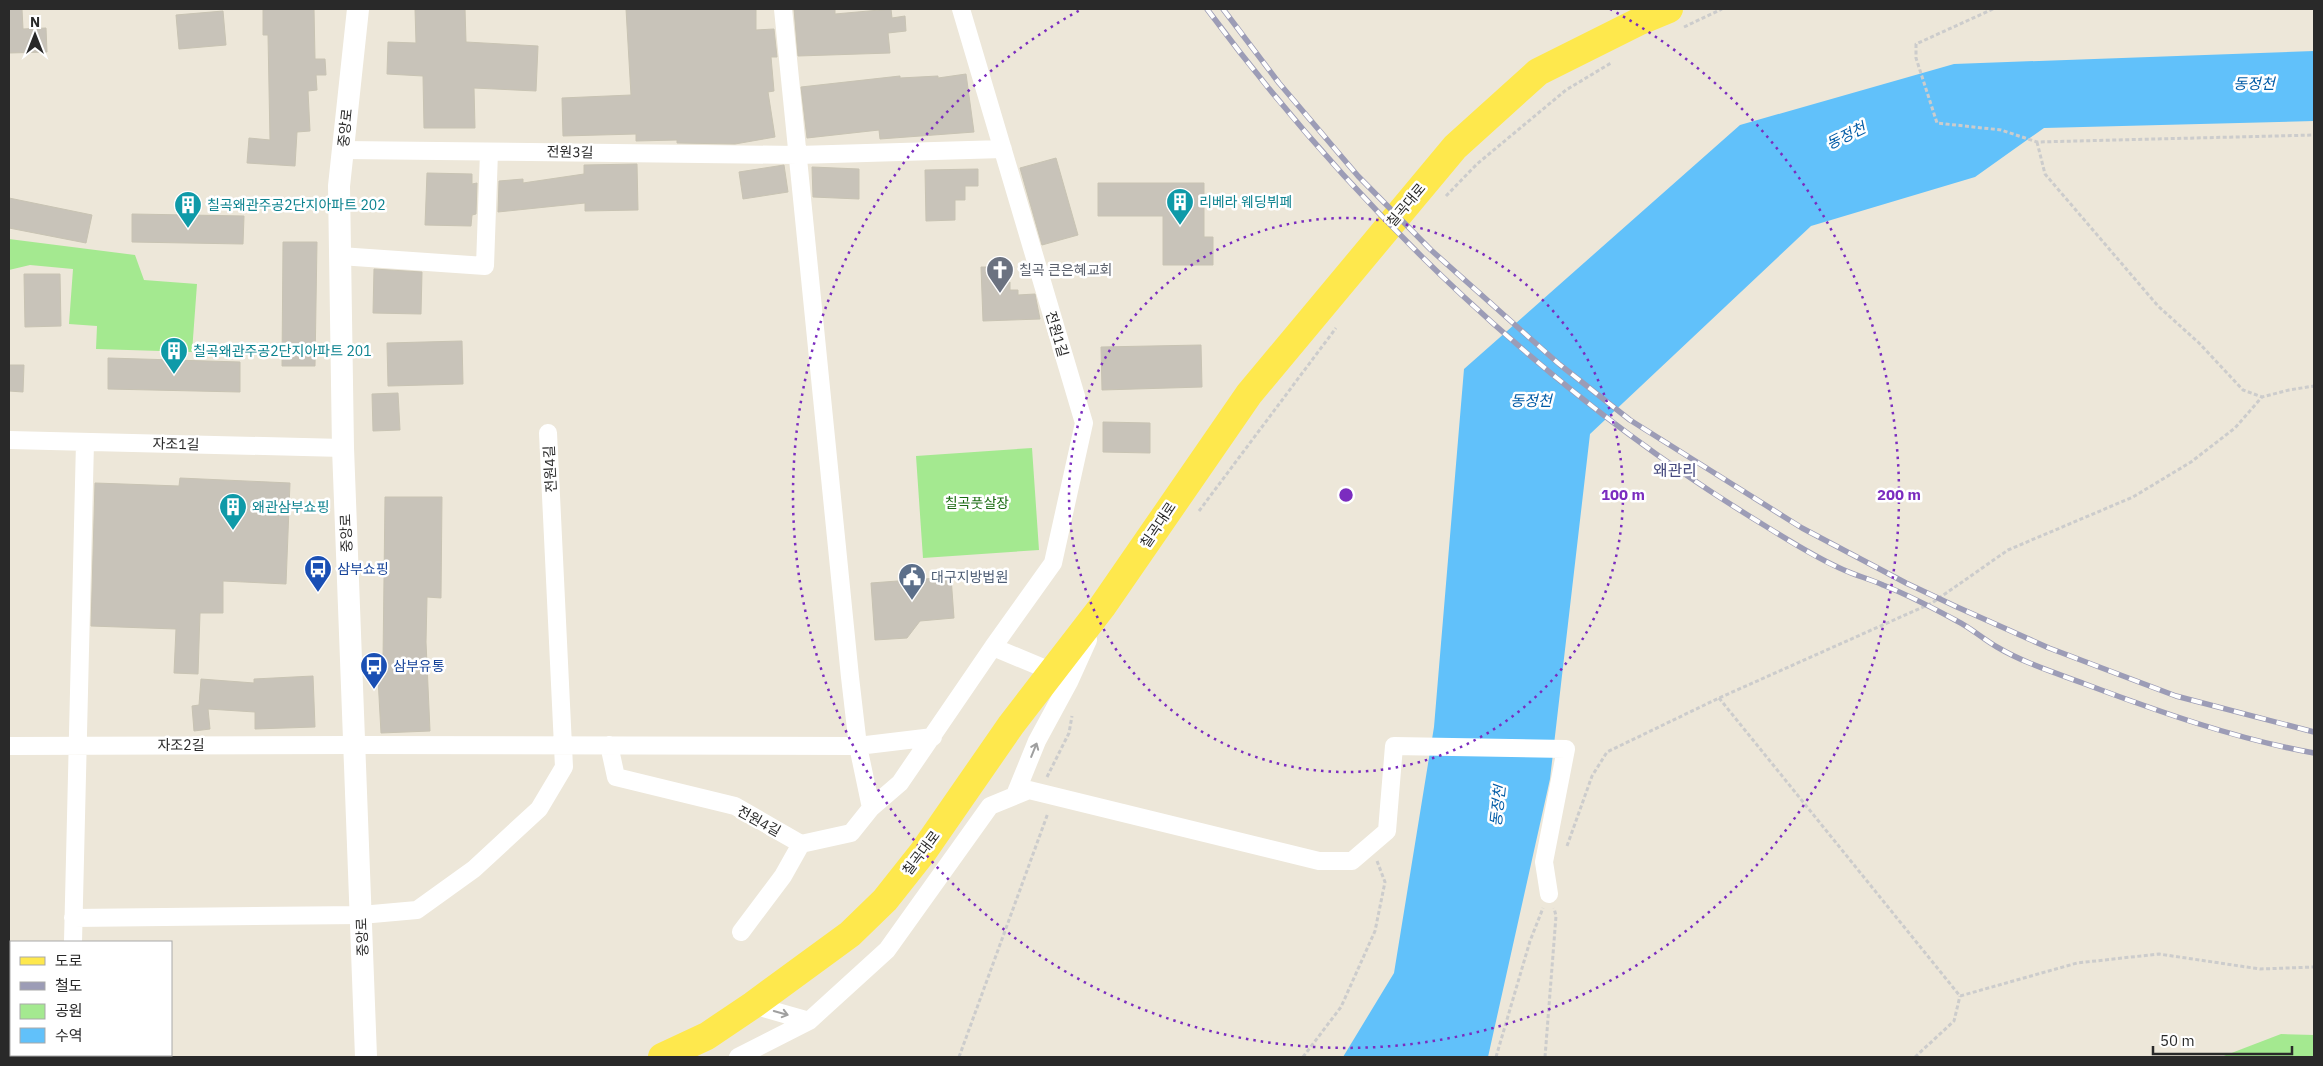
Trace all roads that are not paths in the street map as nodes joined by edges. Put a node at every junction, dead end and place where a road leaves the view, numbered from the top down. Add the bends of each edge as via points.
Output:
1 (358, 9) edge
2 (783, 9) edge
3 (961, 9) edge
4 (1674, 19) edge
5 (1003, 149) junction
6 (343, 150) junction
7 (489, 152) junction
8 (798, 155) junction
9 (340, 256) junction
10 (548, 433) dead end
11 (9, 440) edge
12 (85, 442) junction
13 (343, 448) junction
14 (1102, 607) junction
15 (994, 647) junction
16 (1053, 672) junction
17 (933, 737) junction
18 (354, 744) junction
19 (564, 745) junction
20 (609, 745) junction
21 (9, 746) edge
22 (77, 746) junction
23 (858, 746) junction
24 (1015, 796) junction
25 (871, 808) junction
26 (801, 844) junction
27 (1549, 894) road end
28 (361, 915) junction
29 (73, 918) junction
30 (741, 932) dead end
31 (73, 941) edge
32 (753, 1005) junction
33 (809, 1021) junction
34 (366, 1057) edge
35 (662, 1057) edge
36 (738, 1057) edge

1 - 6 street, 중앙로
2 - 8 street
3 - 5 street, 전원1길
4 - 14 main road, 칠곡대로 via 1640,21 1538,72 1455,147 1249,394
5 - 8 street, 전원3길
5 - 15 street, 전원1길 via 1084,423 1053,563
6 - 7 street, 전원3길
6 - 9 street, 중앙로
7 - 8 street, 전원3길
7 - 9 street via 485,266
8 - 23 street
9 - 13 street, 중앙로
10 - 19 street, 전원4길
11 - 12 street, 자조1길
12 - 13 street, 자조1길
12 - 22 street
13 - 18 street, 중앙로
14 - 16 main road, 칠곡대로
24 -> 14 street via 1037,741 1069,682
15 - 16 street
15 - 17 street, 전원1길
16 - 32 main road, 칠곡대로 via 885,900 850,934
17 - 23 street
17 - 25 street, 전원1길 via 900,784
18 - 19 street
18 - 22 street, 자조2길
18 - 28 street, 중앙로
19 - 20 street
19 - 28 street, 전원4길 via 564,767 538,809 474,869 417,910
20 - 23 street
20 - 26 street, 전원4길 via 616,777 735,806
21 - 22 street, 자조2길
22 - 29 street
23 - 25 street
24 - 27 street via 1029,790 1320,861 1352,861 1387,831 1394,746 1566,749 1544,862
24 - 33 street via 990,806 888,950
25 - 26 street, 전원1길 via 851,833
26 - 30 street via 783,876
28 - 29 street, 전원4길
28 - 34 street, 중앙로
29 - 31 street
32 -> 33 street
32 - 35 main road, 칠곡대로 via 707,1036
33 - 36 street

